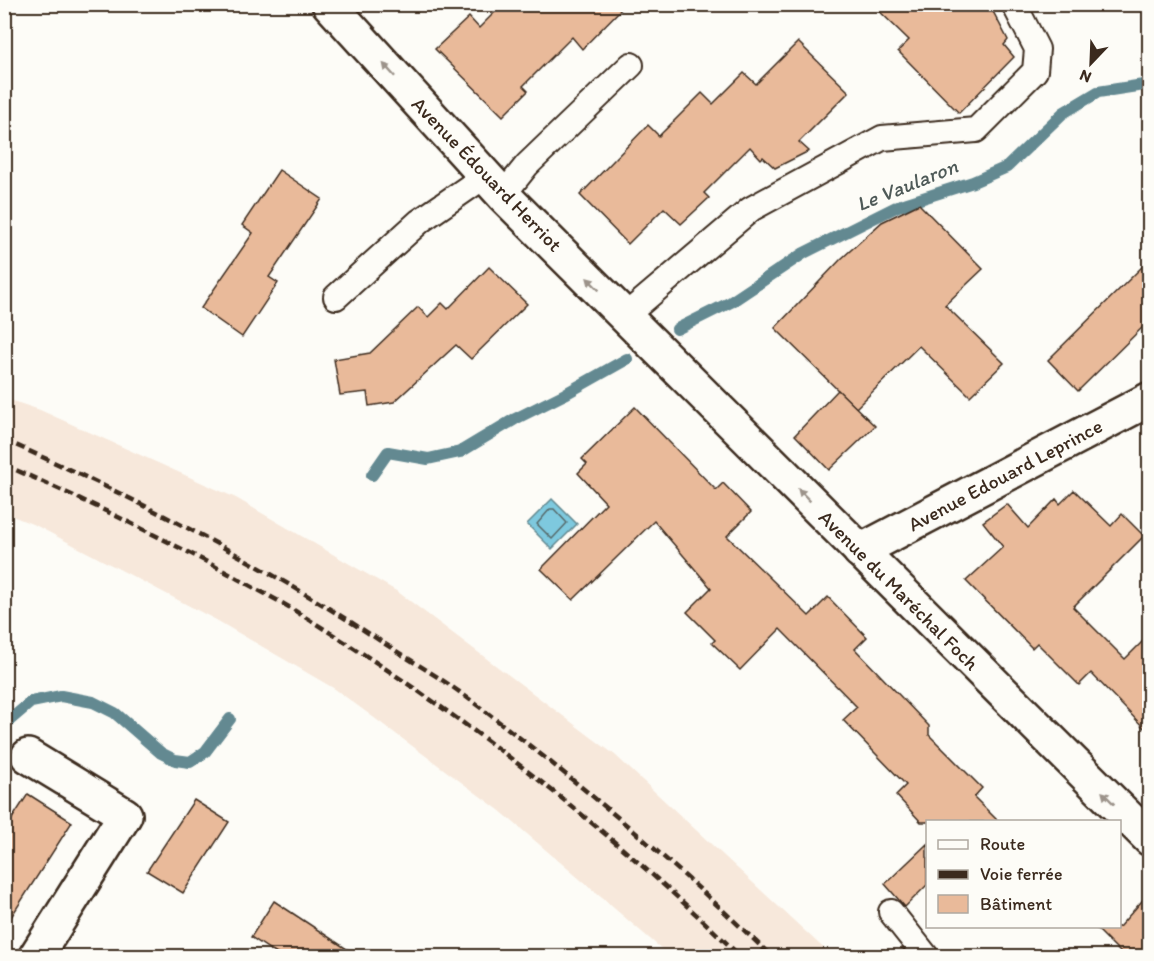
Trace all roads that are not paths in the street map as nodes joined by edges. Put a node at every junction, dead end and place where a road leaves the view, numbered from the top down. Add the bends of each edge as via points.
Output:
1 (329, 4) edge
2 (1014, 4) edge
3 (631, 65) dead end
4 (494, 185) junction
5 (336, 297) dead end
6 (625, 316) junction
7 (649, 341) joint
8 (1149, 399) edge
9 (860, 551) junction
10 (28, 756) dead end
11 (1149, 839) edge
12 (891, 912) dead end
13 (36, 957) edge
14 (926, 957) edge

4 -> 1 street, Avenue Édouard Herriot
2 - 6 lane via 1037,49 1035,71 976,130 882,138 751,209
3 - 4 lane via 527,165
4 - 5 lane via 420,221
6 -> 4 street, Avenue Édouard Herriot
6 - 7 street, Avenue Édouard Herriot
9 -> 7 street, Avenue du Maréchal Foch
8 - 9 street, Avenue Edouard Leprince
11 -> 9 street, Avenue du Maréchal Foch
10 - 13 street via 125,815
12 - 14 lane

